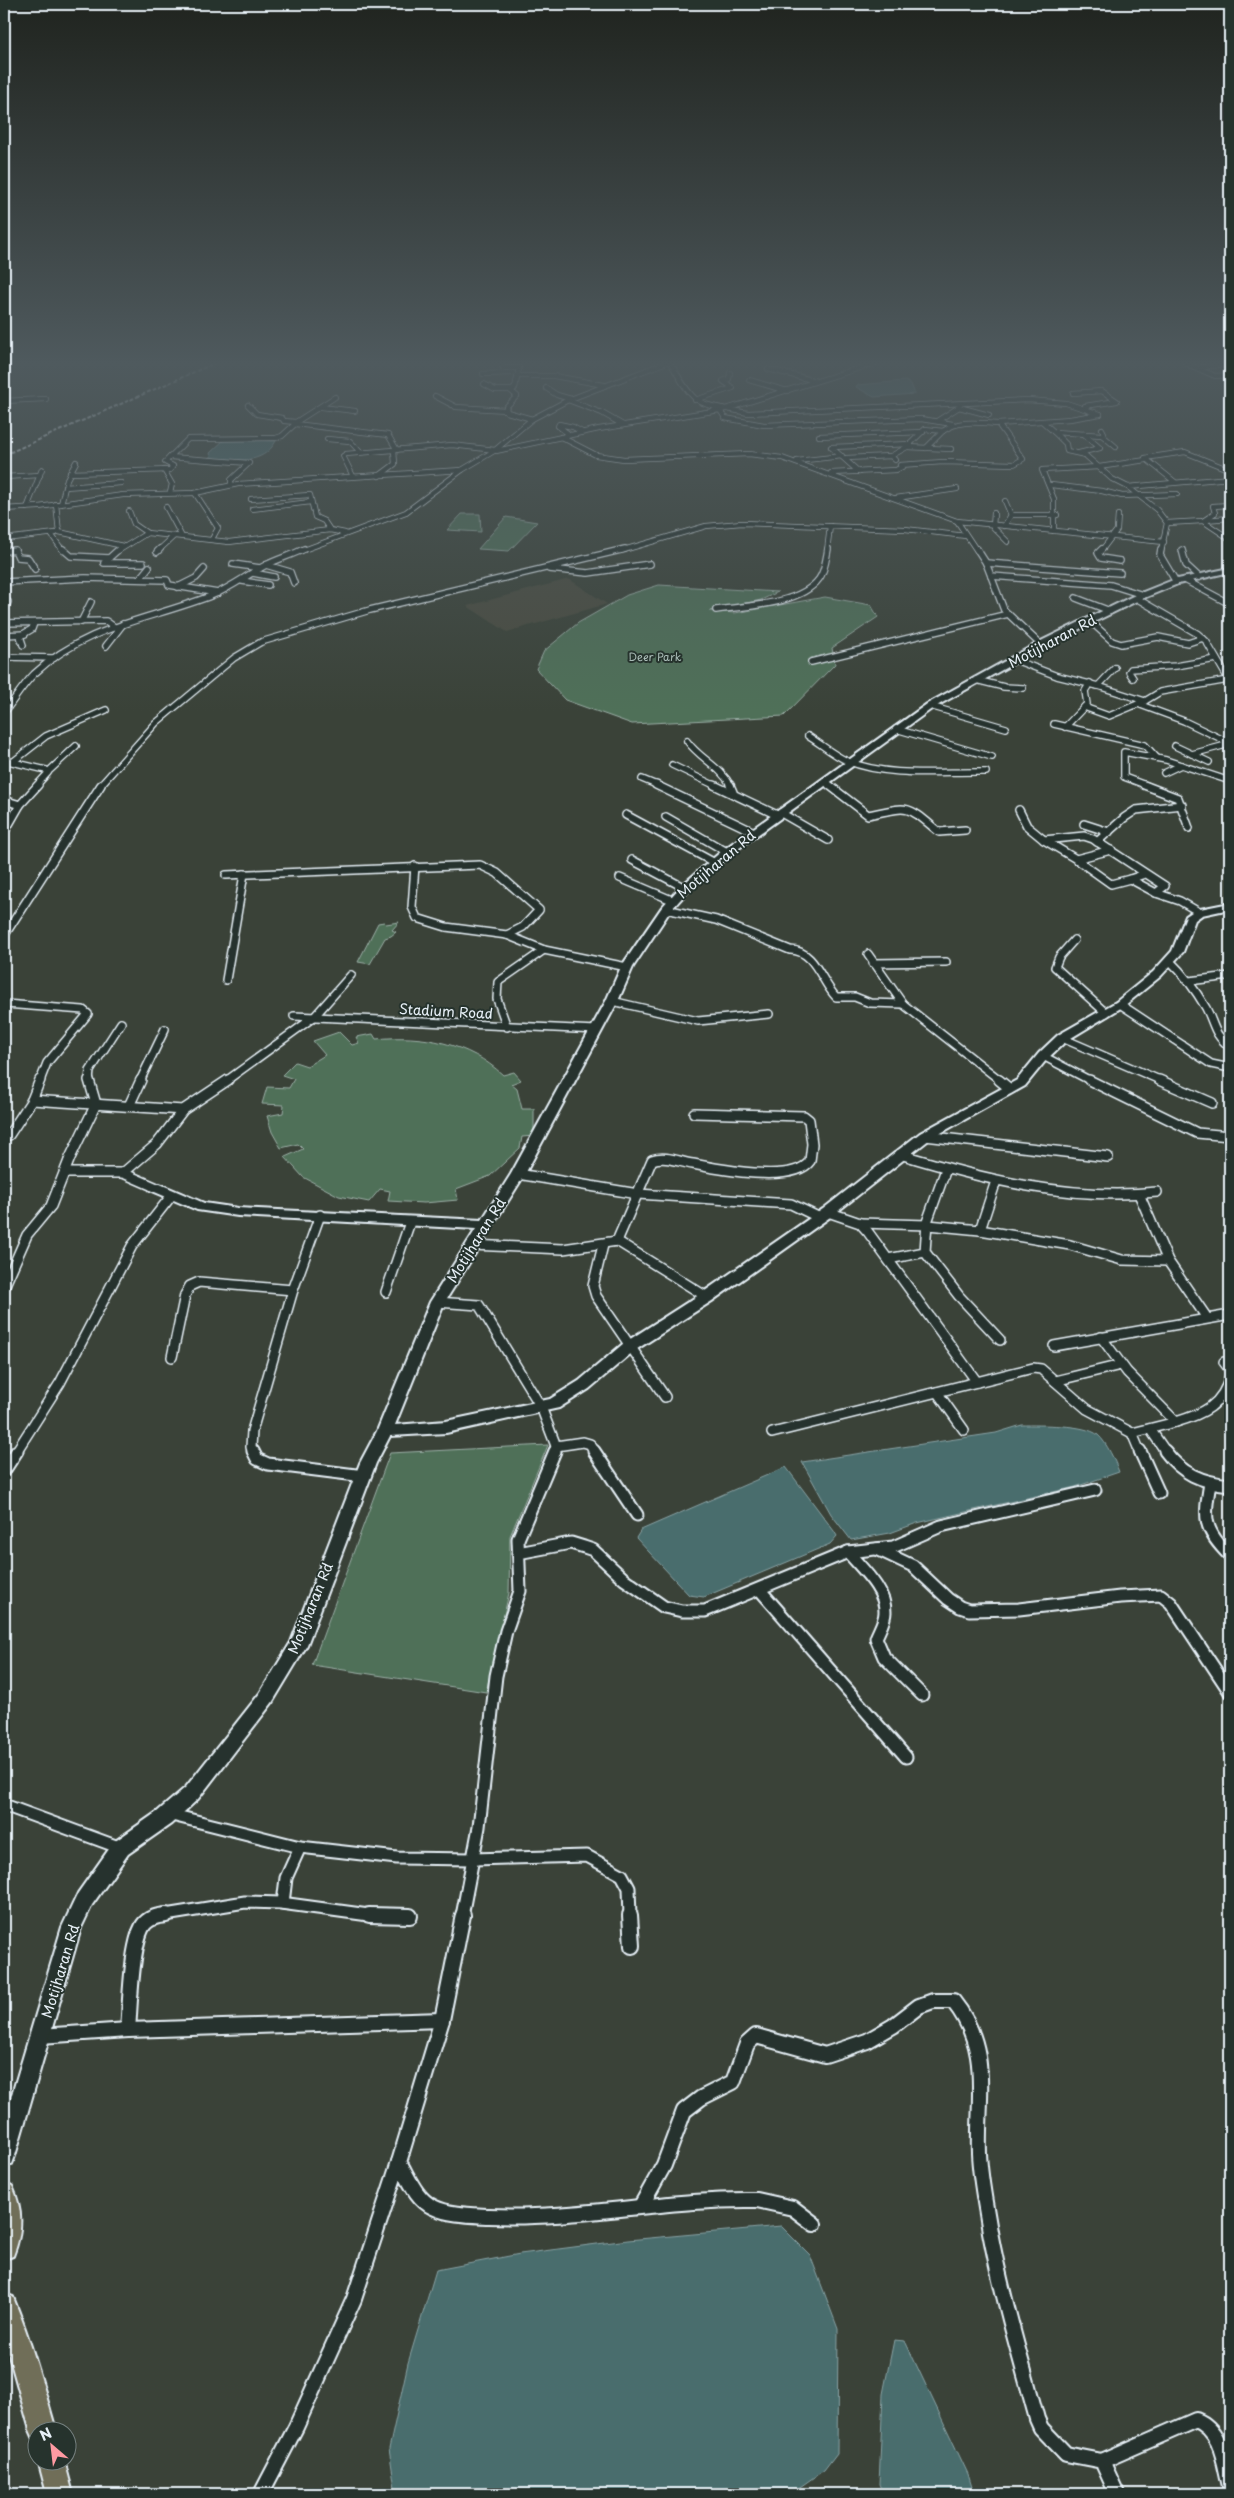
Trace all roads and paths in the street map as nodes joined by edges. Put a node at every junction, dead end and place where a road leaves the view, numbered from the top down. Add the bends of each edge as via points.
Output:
1 (38, 479) edge
2 (68, 479) edge
3 (120, 479) edge
4 (169, 479) edge
5 (232, 479) edge
6 (318, 479) edge
7 (451, 479) edge
8 (839, 479) edge
9 (1047, 479) edge
10 (1113, 479) edge
11 (1170, 479) edge
12 (1222, 479) edge
13 (1175, 482) junction
14 (121, 483) junction
15 (231, 485) junction
16 (1051, 485) junction
17 (1128, 486) junction
18 (65, 487) junction
19 (957, 489) dead end
20 (170, 493) junction
21 (195, 493) junction
22 (1177, 494) dead end
23 (123, 495) junction
24 (1136, 495) junction
25 (894, 498) junction
26 (251, 499) dead end
27 (1005, 501) dead end
28 (311, 502) junction
29 (59, 504) junction
30 (1230, 504) edge
31 (166, 507) dead end
32 (27, 508) junction
33 (4, 509) edge
34 (252, 509) dead end
35 (129, 511) dead end
36 (994, 513) dead end
37 (1118, 514) dead end
38 (1011, 515) junction
39 (1057, 515) junction
40 (1230, 518) edge
41 (957, 521) junction
42 (1203, 521) junction
43 (1167, 523) junction
44 (992, 525) junction
45 (830, 526) junction
46 (1004, 526) junction
47 (330, 530) junction
48 (1054, 531) junction
49 (59, 532) junction
50 (147, 533) junction
51 (51, 534) junction
52 (299, 534) junction
53 (345, 534) junction
54 (180, 535) junction
55 (1112, 535) junction
56 (174, 536) junction
57 (966, 536) junction
58 (212, 538) junction
59 (4, 539) edge
60 (330, 539) junction
61 (1230, 539) edge
62 (1008, 542) dead end
63 (1164, 542) junction
64 (123, 546) junction
65 (1182, 550) dead end
66 (4, 552) edge
67 (157, 552) dead end
68 (1121, 552) dead end
69 (109, 558) junction
70 (1120, 561) junction
71 (986, 563) junction
72 (143, 564) dead end
73 (233, 564) dead end
74 (650, 564) dead end
75 (263, 566) junction
76 (149, 567) dead end
77 (35, 569) dead end
78 (204, 569) dead end
79 (546, 569) junction
80 (1230, 570) edge
81 (253, 573) junction
82 (1120, 573) junction
83 (991, 576) junction
84 (274, 577) dead end
85 (140, 578) junction
86 (1187, 579) junction
87 (4, 582) edge
88 (242, 582) junction
89 (294, 583) dead end
90 (268, 585) dead end
91 (178, 587) junction
92 (1118, 587) junction
93 (218, 593) junction
94 (1139, 597) junction
95 (1076, 598) dead end
96 (4, 602) edge
97 (91, 602) dead end
98 (1230, 604) edge
99 (716, 610) dead end
100 (1110, 611) junction
101 (4, 613) edge
102 (1008, 614) junction
103 (1090, 620) junction
104 (81, 622) junction
105 (4, 623) edge
106 (34, 623) junction
107 (123, 624) junction
108 (113, 626) junction
109 (25, 634) junction
110 (4, 636) edge
111 (1202, 638) junction
112 (23, 645) dead end
113 (1041, 645) junction
114 (106, 646) dead end
115 (4, 657) edge
116 (54, 658) junction
117 (1216, 659) junction
118 (1015, 660) junction
119 (811, 662) dead end
120 (1116, 668) dead end
121 (1133, 678) dead end
122 (976, 680) junction
123 (1229, 681) edge
124 (1090, 683) junction
125 (1098, 686) junction
126 (1023, 688) dead end
127 (1145, 701) junction
128 (1138, 704) junction
129 (930, 706) junction
130 (1084, 707) junction
131 (106, 710) dead end
132 (4, 713) edge
133 (1054, 724) dead end
134 (1065, 726) junction
135 (1006, 728) dead end
136 (896, 729) junction
137 (808, 736) dead end
138 (687, 741) dead end
139 (1133, 742) junction
140 (1230, 744) edge
141 (76, 746) dead end
142 (1175, 746) dead end
143 (1184, 750) junction
144 (1125, 752) junction
145 (1192, 754) junction
146 (992, 757) dead end
147 (1157, 758) junction
148 (4, 760) edge
149 (1166, 760) junction
150 (14, 761) junction
151 (850, 762) junction
152 (1209, 762) dead end
153 (672, 765) dead end
154 (1181, 765) junction
155 (48, 772) junction
156 (986, 772) dead end
157 (1164, 773) dead end
158 (642, 779) dead end
159 (824, 780) junction
160 (1230, 781) edge
161 (733, 792) junction
162 (4, 800) edge
163 (20, 805) junction
164 (1182, 805) junction
165 (1019, 810) dead end
166 (779, 814) junction
167 (626, 815) dead end
168 (666, 817) dead end
169 (1084, 824) dead end
170 (1189, 828) dead end
171 (965, 830) dead end
172 (754, 832) junction
173 (1109, 832) junction
174 (4, 833) edge
175 (828, 840) dead end
176 (1044, 840) junction
177 (1097, 842) junction
178 (1111, 850) junction
179 (727, 852) junction
180 (1076, 859) junction
181 (632, 860) dead end
182 (715, 863) junction
183 (415, 866) junction
184 (244, 874) junction
185 (1145, 874) junction
186 (226, 875) dead end
187 (620, 878) dead end
188 (1130, 879) junction
189 (684, 888) junction
190 (1156, 893) junction
191 (670, 905) junction
192 (1230, 906) edge
193 (1199, 912) junction
194 (507, 934) junction
195 (4, 936) edge
196 (1074, 940) dead end
197 (544, 950) junction
198 (868, 954) dead end
199 (1170, 960) junction
200 (946, 962) dead end
201 (873, 963) junction
202 (627, 967) junction
203 (351, 975) dead end
204 (1230, 976) edge
205 (226, 980) dead end
206 (1189, 981) junction
207 (612, 1001) junction
208 (6, 1004) dead end
209 (902, 1004) junction
210 (1120, 1004) junction
211 (1106, 1013) junction
212 (769, 1014) dead end
213 (294, 1016) dead end
214 (314, 1017) junction
215 (121, 1023) dead end
216 (506, 1027) junction
217 (166, 1029) dead end
218 (597, 1030) junction
219 (1062, 1038) junction
220 (1230, 1048) edge
221 (1043, 1056) junction
222 (1230, 1068) edge
223 (1010, 1089) junction
224 (32, 1100) junction
225 (1212, 1103) dead end
226 (96, 1104) junction
227 (129, 1106) junction
228 (183, 1110) junction
229 (694, 1113) dead end
230 (9, 1136) dead end
231 (925, 1136) junction
232 (1230, 1136) edge
233 (900, 1154) junction
234 (1108, 1157) dead end
235 (946, 1169) junction
236 (65, 1173) junction
237 (123, 1174) junction
238 (518, 1174) junction
239 (996, 1181) junction
240 (155, 1187) joint
241 (1157, 1192) dead end
242 (638, 1194) junction
243 (1139, 1194) junction
244 (172, 1195) junction
245 (824, 1215) junction
246 (320, 1216) junction
247 (410, 1222) junction
248 (860, 1223) junction
249 (484, 1225) junction
250 (928, 1225) junction
251 (980, 1230) junction
252 (617, 1241) junction
253 (471, 1245) junction
254 (603, 1245) junction
255 (925, 1252) junction
256 (888, 1259) junction
257 (1168, 1261) junction
258 (4, 1287) edge
259 (293, 1290) junction
260 (386, 1292) dead end
261 (707, 1297) junction
262 (437, 1302) junction
263 (1230, 1315) edge
264 (1207, 1318) junction
265 (1101, 1336) junction
266 (1000, 1340) dead end
267 (1054, 1346) dead end
268 (629, 1347) junction
269 (172, 1357) dead end
270 (1224, 1362) dead end
271 (1121, 1365) junction
272 (1230, 1370) edge
273 (1230, 1376) edge
274 (1055, 1381) junction
275 (977, 1382) junction
276 (938, 1392) junction
277 (665, 1397) dead end
278 (541, 1407) junction
279 (1176, 1422) junction
280 (1150, 1429) junction
281 (964, 1430) dead end
282 (384, 1431) junction
283 (772, 1433) dead end
284 (1132, 1433) junction
285 (556, 1446) junction
286 (7, 1459) edge
287 (4, 1471) edge
288 (364, 1476) junction
289 (1210, 1483) junction
290 (1230, 1484) edge
291 (1095, 1490) dead end
292 (1159, 1493) dead end
293 (636, 1516) dead end
294 (877, 1549) junction
295 (848, 1552) junction
296 (518, 1553) junction
297 (1230, 1556) edge
298 (760, 1590) junction
299 (1230, 1692) edge
300 (922, 1695) dead end
301 (906, 1757) dead end
302 (4, 1806) edge
303 (168, 1814) junction
304 (300, 1847) junction
305 (121, 1848) junction
306 (473, 1859) junction
307 (284, 1903) junction
308 (410, 1916) dead end
309 (632, 1946) dead end
310 (442, 2020) junction
311 (128, 2030) junction
312 (40, 2036) junction
313 (4, 2156) edge
314 (399, 2162) junction
315 (4, 2194) edge
316 (641, 2206) junction
317 (814, 2224) dead end
318 (4, 2247) edge
319 (4, 2306) edge
320 (40, 2420) edge
321 (1102, 2461) junction
322 (54, 2470) edge
323 (1230, 2486) edge
324 (60, 2494) edge
325 (261, 2494) edge
326 (1117, 2494) edge

1 - 32 street
2 - 18 street
3 - 14 street
4 - 20 street via 172,484
5 - 15 street
6 - 15 street
7 - 53 street via 410,510
8 - 25 street
9 - 16 street
10 - 17 street
11 - 13 street
12 - 13 street
13 - 17 street
14 - 18 street
14 - 23 street
15 - 21 street
16 - 24 street
16 - 39 street
17 - 24 street
18 - 29 street
19 - 25 street
20 - 21 street
20 - 23 street
21 - 58 street via 218,528
22 - 24 street
23 - 29 street
24 - 43 street via 1158,510
25 - 41 street
26 - 28 street via 307,495
27 - 38 street
28 - 34 street
28 - 47 street via 315,517 324,521
29 - 32 street
29 - 49 street
30 - 42 street via 1213,506 1214,513
31 - 54 street
32 - 33 street
35 - 50 street via 134,524
36 - 44 street
37 - 55 street via 1120,525
38 - 39 street
38 - 46 street
39 - 48 street
40 - 42 street
41 - 44 street
41 - 57 street
42 - 43 street
42 - 61 street
43 - 63 street
44 - 46 street
44 - 62 street
45 - 57 street
45 - 79 street via 717,524
45 - 99 street via 824,567 814,585 788,598
46 - 48 street
47 - 52 street
47 - 53 street
48 - 55 street
49 - 51 street
49 - 64 street
50 - 56 street
50 - 64 street
51 - 59 street
51 - 69 street via 66,554
52 - 58 street via 234,542
52 - 60 street
53 - 60 street
54 - 56 street
54 - 58 street
55 - 63 street
55 - 70 street via 1098,553 1099,557
56 - 67 street
57 - 71 street
60 - 75 street
63 - 86 street via 1161,560
64 - 69 street
65 - 86 street
66 - 77 street via 14,550 18,557 28,558
68 - 70 street
69 - 72 street via 104,563
70 - 82 street
71 - 82 street
71 - 83 street
73 - 75 street
74 - 79 street via 595,575
75 - 81 street
75 - 89 street via 290,572
76 - 85 street
78 - 91 street via 196,578
79 - 195 street via 302,629 261,642 234,658 156,723 97,788
80 - 86 main road, Motijharan Rd
81 - 84 street
81 - 88 street
82 - 92 street
83 - 92 street via 1079,581
83 - 102 street
85 - 87 street via 74,577
85 - 91 street via 167,580 169,585
86 - 94 main road, Motijharan Rd
86 - 98 street
88 - 90 street
88 - 93 street
91 - 93 street
92 - 94 street
93 - 107 street
94 - 100 main road, Motijharan Rd
94 - 111 street
95 - 100 street
96 - 101 street via 8,602
97 - 104 street
100 - 103 main road, Motijharan Rd
102 - 113 street
102 - 119 street
103 - 111 street via 1121,644 1158,637 1188,643
103 - 113 main road, Motijharan Rd
104 - 106 street
104 - 108 street via 106,621
105 - 106 street
106 - 109 street via 32,630
107 - 108 street
107 - 114 street
108 - 116 street
109 - 110 street
109 - 112 street via 19,638
111 - 117 street
113 - 118 main road, Motijharan Rd
115 - 116 street
116 - 132 street via 32,676
117 - 121 street via 1176,666 1134,668 1129,670
117 - 123 street
118 - 122 main road, Motijharan Rd
118 - 124 street via 1058,676
120 - 125 street
122 - 126 street
122 - 129 main road, Motijharan Rd
123 - 127 street via 1160,692
124 - 125 street
124 - 130 street via 1085,691
125 - 127 street
127 - 128 street
128 - 130 street via 1107,716
128 - 140 street via 1184,721
129 - 135 street
129 - 136 main road, Motijharan Rd
130 - 134 street
131 - 150 street via 46,736
133 - 134 street
134 - 139 street
136 - 146 street
136 - 151 main road, Motijharan Rd
137 - 151 street
138 - 161 street via 697,755 731,783
139 - 144 street
139 - 147 street via 1151,749
140 - 145 street
141 - 155 street
142 - 143 street
143 - 145 street
143 - 149 street
144 - 147 street
144 - 164 street via 1124,777 1175,795
145 - 152 street
147 - 149 street
148 - 150 street
149 - 154 street
150 - 155 street
151 - 156 street via 907,771
151 - 159 main road, Motijharan Rd
153 - 161 street
154 - 157 street
154 - 160 street
155 - 163 street
158 - 172 street
159 - 166 main road, Motijharan Rd
159 - 171 street via 868,815 904,807 939,832
161 - 166 street
162 - 163 street
163 - 174 street
164 - 170 street
164 - 173 street via 1134,810
165 - 176 street via 1027,826
166 - 172 main road, Motijharan Rd
166 - 175 street
167 - 182 street
168 - 179 street
169 - 173 street
172 - 179 main road, Motijharan Rd
173 - 177 street
176 - 177 street via 1084,836
176 - 180 street
177 - 178 street
178 - 180 street
178 - 185 street
179 - 182 main road, Motijharan Rd
180 - 188 street via 1111,884
181 - 189 street
182 - 189 main road, Motijharan Rd
183 - 184 street
183 - 194 street via 412,907 417,918 446,927
183 - 194 street via 480,864 490,868 539,910 523,927
184 - 186 street
184 - 205 street
185 - 188 street
185 - 190 street via 1164,886
187 - 191 street
188 - 190 street
189 - 191 main road, Motijharan Rd
190 - 193 street
191 - 202 main road, Motijharan Rd
191 - 209 street via 797,950 816,964 836,997
192 - 193 main road
193 - 199 main road via 1190,918 1184,939
194 - 197 street
196 - 211 street via 1055,967
197 - 202 street
197 - 216 street via 498,982 498,999
198 - 201 street
199 - 206 street
199 - 210 main road
200 - 201 street
201 - 209 street
202 - 207 main road, Motijharan Rd
203 - 214 street
204 - 206 street
206 - 220 street via 1208,1013 1215,1036
207 - 212 street via 698,1021
207 - 218 main road, Motijharan Rd
208 - 224 street via 83,1010 88,1014 47,1063
209 - 223 street
210 - 211 main road
210 - 222 street via 1212,1064
211 - 219 main road
213 - 214 street, Stadium Road
214 - 216 street, Stadium Road
214 - 228 street
215 - 226 street via 90,1071 89,1083
216 - 218 street, Stadium Road
217 - 227 street
218 - 238 main road, Motijharan Rd
219 - 221 main road
219 - 225 street
221 - 223 main road via 1021,1083
221 - 232 street via 1197,1133
223 - 231 main road
224 - 226 street
224 - 230 street
226 - 227 street
226 - 236 street
227 - 228 street
228 - 237 street via 157,1144
229 - 242 street via 804,1116 809,1120 811,1158 807,1166 798,1171 759,1172 720,1169 660,1157 652,1160
231 - 233 main road
231 - 234 street
233 - 235 street
233 - 245 main road
235 - 239 street
235 - 250 street
236 - 237 street
236 - 258 street via 51,1206 27,1235
237 - 240 street
238 - 242 street
238 - 249 main road, Motijharan Rd
239 - 243 street via 1053,1190
239 - 251 street
240 - 244 main road
241 - 243 street
242 - 245 street via 791,1204
242 - 252 street
243 - 257 street
244 - 246 main road via 202,1207
244 - 286 street via 132,1246 60,1383
245 - 248 street
245 - 261 main road
246 - 247 main road
246 - 259 street
247 - 249 main road
247 - 260 street
248 - 250 street
248 - 256 street
249 - 253 main road, Motijharan Rd
250 - 251 street
250 - 255 street
251 - 257 street via 1070,1245 1122,1260
252 - 254 street
252 - 261 street
253 - 254 street via 541,1248
253 - 262 main road, Motijharan Rd
254 - 268 street via 593,1286
255 - 256 street
255 - 266 street
256 - 275 street
257 - 264 street
259 - 269 street via 199,1282 190,1286 185,1294
259 - 288 street via 252,1431 252,1447 257,1459 268,1464
261 - 268 main road
262 - 278 street via 479,1305
262 - 282 main road, Motijharan Rd
263 - 264 street
264 - 265 street
265 - 267 street
265 - 271 street
268 - 277 street
268 - 278 main road via 584,1385 554,1404
270 - 272 street
271 - 274 street
271 - 279 street
273 - 279 street via 1219,1404 1195,1417
274 - 275 street via 1041,1369 1033,1368
274 - 284 street via 1087,1409
275 - 276 street
276 - 281 street
276 - 283 street
278 - 282 main road via 446,1427
278 - 285 street
279 - 280 street
280 - 284 street
280 - 289 street via 1189,1477
282 - 288 main road, Motijharan Rd
284 - 292 street
285 - 293 street via 590,1444
285 - 296 street via 518,1539
286 - 287 street
288 - 303 main road, Motijharan Rd via 298,1645 266,1698 192,1793
289 - 290 street
289 - 297 street via 1204,1516 1206,1528
291 - 294 street via 969,1518 941,1526 893,1547
294 - 295 street
294 - 299 street via 918,1569 943,1597 976,1610 1161,1595 1171,1603
295 - 298 street
295 - 300 street via 884,1600 885,1614 876,1638 884,1657
296 - 298 street via 571,1543 593,1550 624,1579 664,1607 682,1612 705,1611
296 - 306 street via 520,1591 506,1630 496,1676
298 - 301 street
302 - 305 street
303 - 304 street
303 - 305 main road, Motijharan Rd
304 - 306 street via 396,1858
304 - 307 street via 286,1878
305 - 312 main road, Motijharan Rd via 85,1899 72,1927
306 - 309 street via 587,1856 608,1866 622,1875 628,1888
306 - 310 street
307 - 308 street via 353,1914
307 - 311 street via 245,1902 191,1909 154,1917 144,1924 136,1940
310 - 311 street
310 - 314 street
311 - 312 street
312 - 313 main road, Motijharan Rd
314 - 316 street via 418,2194 430,2206 458,2213 556,2215
314 - 325 street via 354,2300 296,2427
315 - 318 main road via 9,2209
316 - 317 street via 766,2201 793,2208
316 - 321 street via 664,2166 684,2111 733,2082 747,2044 756,2036 825,2055 866,2041 919,2006 933,2001 953,2001 971,2023 974,2036 979,2063 979,2156 994,2261 1037,2419 1041,2428 1066,2454
319 - 320 main road via 21,2351
321 - 323 street via 1196,2420 1207,2425 1216,2438
321 - 326 street
322 - 324 main road

